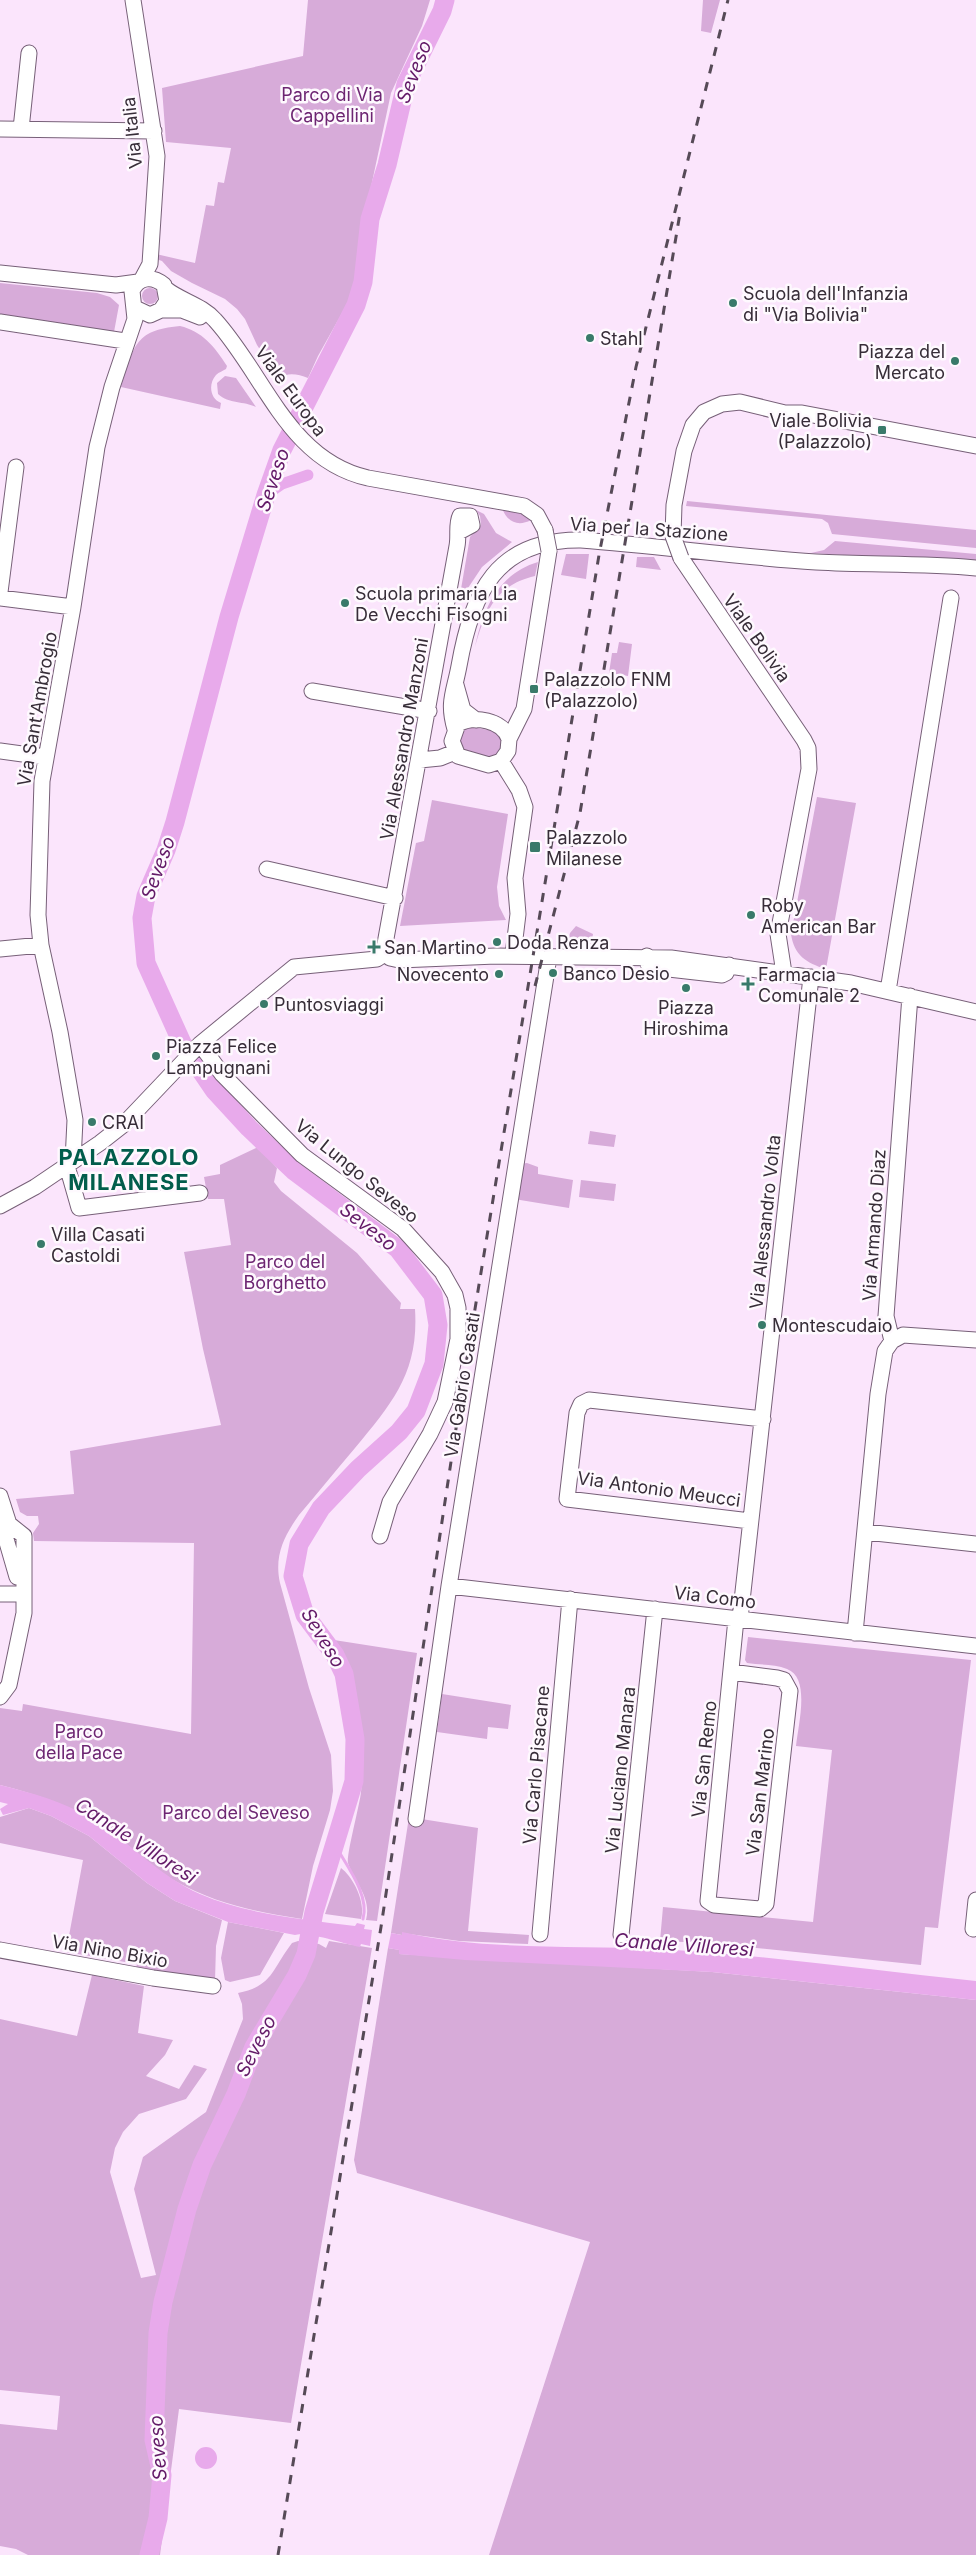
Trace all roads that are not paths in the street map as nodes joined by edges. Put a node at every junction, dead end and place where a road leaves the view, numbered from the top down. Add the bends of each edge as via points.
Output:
1 (133, 0) edge
2 (29, 53) dead end
3 (0, 129) edge
4 (21, 129) junction
5 (154, 131) junction
6 (150, 264) junction
7 (0, 273) edge
8 (140, 280) junction
9 (103, 284) junction
10 (163, 285) junction
11 (134, 305) junction
12 (156, 313) junction
13 (0, 322) edge
14 (132, 327) junction
15 (222, 330) junction
16 (126, 341) junction
17 (976, 446) edge
18 (16, 467) dead end
19 (460, 532) dead end
20 (898, 566) junction
21 (976, 568) edge
22 (976, 577) edge
23 (0, 592) edge
24 (0, 598) edge
25 (951, 598) dead end
26 (73, 607) junction
27 (527, 681) junction
28 (455, 683) junction
29 (312, 691) dead end
30 (429, 711) junction
31 (476, 720) junction
32 (494, 723) junction
33 (455, 729) junction
34 (509, 739) junction
35 (0, 751) edge
36 (455, 752) junction
37 (44, 757) junction
38 (420, 760) junction
39 (501, 761) junction
40 (267, 869) dead end
41 (395, 898) junction
42 (41, 945) junction
43 (0, 949) edge
44 (385, 952) junction
45 (513, 955) junction
46 (549, 957) junction
47 (778, 972) junction
48 (811, 977) junction
49 (888, 991) junction
50 (910, 996) junction
51 (976, 1012) edge
52 (198, 1046) junction
53 (70, 1164) junction
54 (200, 1193) dead end
55 (0, 1206) edge
56 (976, 1340) edge
57 (892, 1341) junction
58 (763, 1419) junction
59 (0, 1496) edge
60 (8, 1521) junction
61 (750, 1521) junction
62 (866, 1532) junction
63 (380, 1536) dead end
64 (976, 1544) edge
65 (449, 1586) junction
66 (0, 1594) edge
67 (18, 1594) junction
68 (570, 1599) junction
69 (655, 1609) junction
70 (738, 1619) junction
71 (855, 1632) junction
72 (976, 1646) edge
73 (0, 1667) edge
74 (732, 1672) junction
75 (0, 1697) edge
76 (416, 1819) dead end
77 (976, 1900) edge
78 (710, 1903) joint
79 (973, 1929) dead end
80 (540, 1934) dead end
81 (621, 1935) dead end
82 (0, 1950) edge
83 (213, 1986) dead end

1 - 5 street, Via Italia
2 - 4 street
3 - 4 street
4 - 5 street
5 - 6 street, Via Italia via 157,156
6 - 8 street, Via Italia
6 - 10 street
7 - 9 street
8 - 9 street
8 - 10 street via 154,278
8 - 11 street via 132,291
9 - 11 street
10 - 12 street via 167,301
10 - 15 street, Viale Europa via 209,314
11 - 12 street
11 - 14 street, Via Sant'Ambrogio
12 - 14 street
12 - 15 street, Viale Europa via 190,312
13 - 16 street
14 - 16 street, Via Sant'Ambrogio
15 - 27 street, Viale Europa, bridge via 303,442 327,462 356,476 524,506 537,515 543,526 549,555
16 - 26 street, Via Sant'Ambrogio via 96,456
17 - 47 street, Viale Bolivia, bridge via 802,413 785,414 748,404 722,404 704,412 693,425 684,451 674,505 673,536 681,558 808,748 809,769 778,934
18 - 23 street
19 - 30 street, Via Alessandro Manzoni
20 - 21 street, Via per la Stazione
20 - 22 street, Via per la Stazione
20 - 28 street, Via per la Stazione via 581,540 551,543 512,559 484,587 468,622
24 - 26 street
25 - 49 street
26 - 37 street, Via Sant'Ambrogio
27 - 32 street via 513,712
27 - 34 street via 524,709
28 - 31 street, Via per la Stazione via 463,710
28 - 33 street, Via per la Stazione via 450,709
29 - 30 street
30 - 38 street, Via Alessandro Manzoni
31 - 32 street
31 - 33 street via 464,721
32 - 34 street via 504,729
33 - 36 street via 452,741
34 - 39 street via 508,751
35 - 37 street
36 - 38 street via 440,758
36 - 39 street via 463,759 489,765
37 - 42 street, Via Sant'Ambrogio via 38,898
38 - 41 street, Via Alessandro Manzoni
39 - 45 street via 519,790 525,807 515,878 518,914
40 - 41 street
41 - 44 street, Via Alessandro Manzoni
42 - 43 street
42 - 53 street, Via Sant'Ambrogio via 60,1032 74,1120
44 - 45 street via 390,958 399,960
44 - 52 street via 377,959 294,967
45 - 46 street
46 - 47 street via 647,956 651,967 723,974 729,965
46 - 65 street, Via Gabrio Casati
47 - 48 street
48 - 49 street
48 - 58 street, Via Alessandro Volta
49 - 50 street
50 - 51 street
50 - 57 street, Via Armando Diaz via 886,1316
52 - 53 street via 123,1125
52 - 63 street, Via Lungo Seveso via 302,1155 403,1229 442,1272 455,1295 458,1340 445,1402 390,1502
53 - 54 street, Via Sant'Ambrogio via 79,1208
53 - 55 street via 35,1188
56 - 57 street via 909,1335
57 - 62 street via 881,1366
58 - 61 street, Via Alessandro Volta
58 - 61 street, Via Antonio Meucci via 589,1400 583,1402 578,1413 567,1499
59 - 60 street
60 - 67 street via 6,1539 16,1569
60 - 75 street via 24,1536 26,1600 9,1685
61 - 70 street, Via Alessandro Volta
62 - 64 street
62 - 71 street
65 - 68 street, Via Como
65 - 76 street, Via Gabrio Casati
66 - 67 street
67 - 73 street via 10,1645
68 - 69 street, Via Como
68 - 80 street, Via Carlo Pisacane
69 - 70 street, Via Como
69 - 81 street, Via Luciano Manara
70 - 71 street, Via Como
70 - 74 street, Via San Remo
71 - 72 street, Via Como
74 - 78 street, Via San Remo
74 - 78 street, Via San Marino via 784,1680 790,1699 766,1904 760,1909
77 - 79 street
82 - 83 street, Via Nino Bixio

